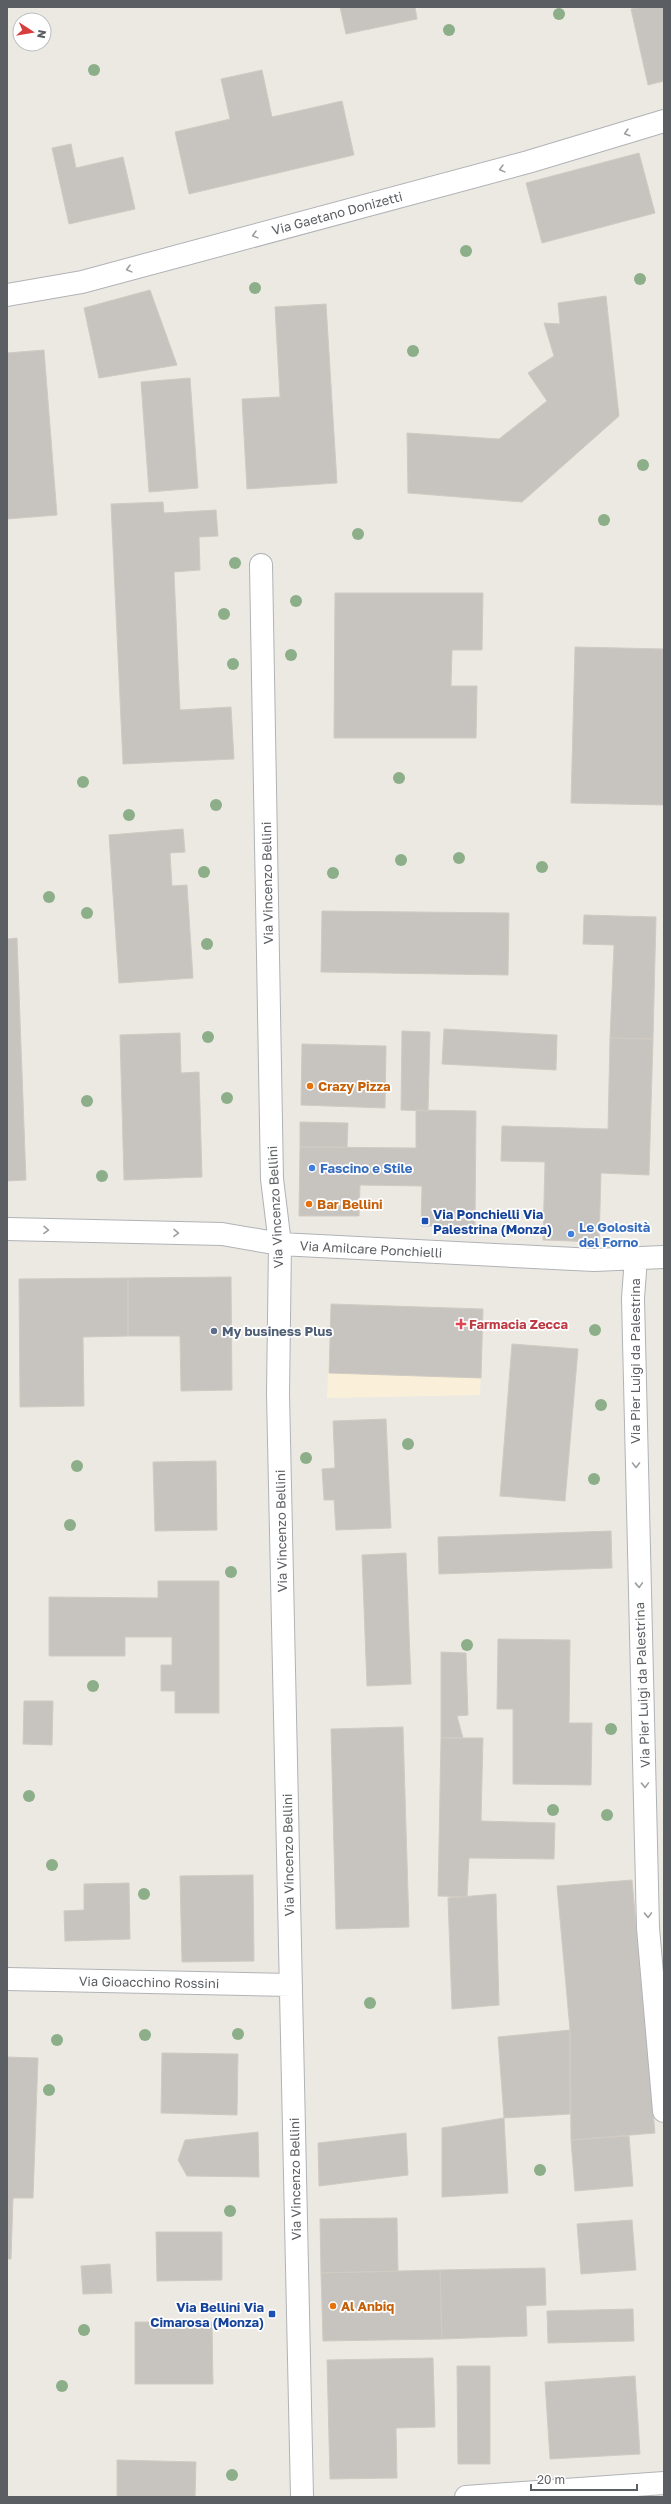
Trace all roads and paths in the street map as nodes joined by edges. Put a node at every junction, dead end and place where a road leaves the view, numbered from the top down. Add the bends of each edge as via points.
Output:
1 (664, 121) edge
2 (7, 295) edge
3 (261, 565) dead end
4 (7, 1229) edge
5 (280, 1244) junction
6 (664, 1257) edge
7 (636, 1258) junction
8 (7, 1979) edge
9 (291, 1985) junction
10 (664, 2111) edge
11 (664, 2483) edge
12 (302, 2497) edge
13 (466, 2497) edge

1 -> 2 street, Via Gaetano Donizetti via 528,162 82,282
3 - 5 street, Via Vincenzo Bellini via 272,1179
4 -> 5 street, Via Amilcare Ponchielli via 222,1234
5 - 7 street, Via Amilcare Ponchielli via 594,1260
5 - 9 street, Via Vincenzo Bellini via 278,1394
6 - 7 street, Via Amilcare Ponchielli
7 -> 10 street, Via Pier Luigi da Palestrina via 633,1298 648,1928
8 - 9 street, Via Gioacchino Rossini
9 - 12 street, Via Vincenzo Bellini
11 - 13 street

